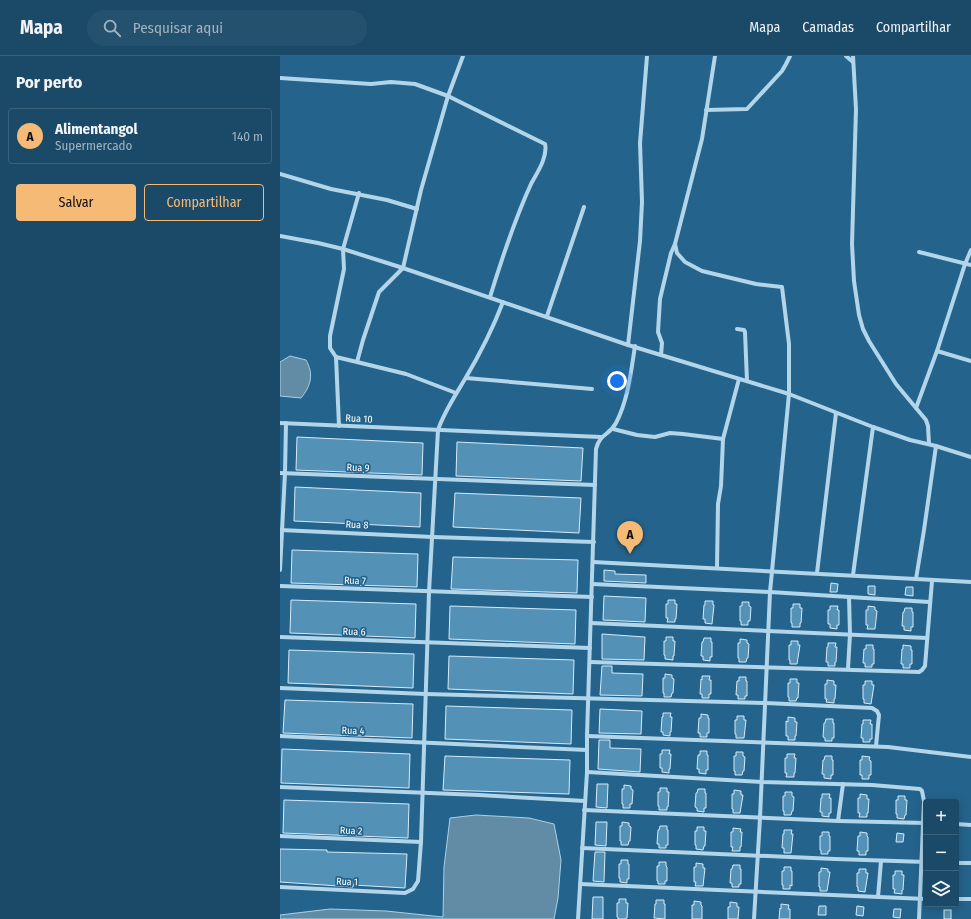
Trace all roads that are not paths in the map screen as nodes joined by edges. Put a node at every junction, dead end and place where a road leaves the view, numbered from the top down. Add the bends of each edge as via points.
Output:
1 (462, 56) edge
2 (647, 56) edge
3 (715, 56) edge
4 (790, 56) edge
5 (846, 56) edge
6 (852, 56) edge
7 (853, 62) junction
8 (280, 78) edge
9 (448, 96) junction
10 (706, 110) junction
11 (280, 174) edge
12 (359, 193) junction
13 (584, 207) dead end
14 (417, 209) junction
15 (280, 236) edge
16 (676, 244) junction
17 (343, 249) junction
18 (971, 250) edge
19 (919, 252) dead end
20 (965, 264) junction
21 (971, 265) edge
22 (403, 268) junction
23 (490, 297) junction
24 (503, 302) junction
25 (547, 316) junction
26 (737, 330) dead end
27 (628, 345) junction
28 (635, 346) junction
29 (937, 352) junction
30 (661, 355) junction
31 (336, 357) junction
32 (971, 361) edge
33 (357, 362) junction
34 (466, 378) junction
35 (739, 379) junction
36 (747, 381) junction
37 (592, 389) dead end
38 (456, 393) junction
39 (789, 394) junction
40 (916, 408) junction
41 (836, 413) junction
42 (280, 423) edge
43 (286, 423) junction
44 (339, 426) junction
45 (873, 428) junction
46 (613, 429) junction
47 (438, 430) junction
48 (601, 437) junction
49 (723, 439) junction
50 (929, 444) junction
51 (936, 446) junction
52 (971, 457) edge
53 (280, 473) edge
54 (285, 473) junction
55 (434, 478) junction
56 (595, 485) junction
57 (281, 530) edge
58 (433, 537) junction
59 (594, 542) junction
60 (593, 562) junction
61 (717, 568) junction
62 (280, 570) edge
63 (772, 571) junction
64 (816, 573) junction
65 (852, 576) junction
66 (916, 579) junction
67 (932, 581) junction
68 (971, 582) edge
69 (592, 584) junction
70 (280, 586) edge
71 (429, 592) junction
72 (770, 592) junction
73 (592, 597) junction
74 (849, 597) junction
75 (929, 602) junction
76 (591, 623) junction
77 (769, 630) junction
78 (850, 634) junction
79 (280, 637) edge
80 (927, 638) junction
81 (427, 643) junction
82 (590, 648) junction
83 (590, 662) junction
84 (767, 668) junction
85 (848, 670) junction
86 (280, 688) edge
87 (426, 694) junction
88 (589, 698) junction
89 (766, 703) junction
90 (280, 736) edge
91 (587, 736) junction
92 (425, 742) junction
93 (764, 743) junction
94 (876, 746) junction
95 (587, 750) junction
96 (971, 757) edge
97 (587, 772) junction
98 (762, 782) junction
99 (843, 784) junction
100 (280, 787) edge
101 (423, 792) junction
102 (924, 799) edge
103 (585, 801) junction
104 (584, 810) junction
105 (760, 818) junction
106 (838, 821) junction
107 (923, 823) edge
108 (959, 824) edge
109 (971, 825) edge
110 (924, 835) edge
111 (280, 836) edge
112 (421, 842) junction
113 (582, 848) junction
114 (757, 855) junction
115 (880, 861) junction
116 (921, 861) junction
117 (959, 863) edge
118 (971, 863) edge
119 (580, 884) junction
120 (280, 887) edge
121 (755, 891) junction
122 (878, 896) junction
123 (920, 898) junction
124 (923, 898) edge
125 (959, 899) edge
126 (971, 899) edge
127 (578, 919) edge
128 (754, 919) edge
129 (919, 919) edge

1 - 9 street
2 - 27 street via 640,144 640,241
3 - 10 street
4 - 10 street via 782,71 747,109
5 - 7 street
6 - 7 street
7 - 40 street via 856,109 852,244 859,315 869,341 896,384
8 - 9 street via 415,84
9 - 14 street
9 - 23 street via 545,144 547,150 508,239
10 - 16 street via 702,138
11 - 12 street via 331,189
12 - 14 street
12 - 17 street
13 - 25 street
14 - 22 street
15 - 17 street
16 - 30 street via 671,253 660,299 658,332 662,343
16 - 39 street via 677,253 685,262 702,271 756,284 782,287 788,344
17 - 22 street
17 - 31 street via 344,269 330,336 330,348
18 - 20 street
19 - 20 street
20 - 21 street
20 - 29 street
22 - 23 street
22 - 33 street via 379,292
23 - 24 street
24 - 25 street
24 - 34 street
25 - 27 street
26 - 36 street via 745,332
27 - 28 street
28 - 30 street
28 - 46 street via 625,400
29 - 32 street
29 - 40 street
30 - 35 street
31 - 33 street
31 - 44 street
33 - 38 street via 406,374
34 - 37 street
34 - 38 street
35 - 36 street
35 - 49 street
36 - 39 street
38 - 47 street
39 - 41 street
39 - 63 street
40 - 50 street via 926,420
41 - 45 street
41 - 64 street
42 - 43 street, Rua 10
43 - 44 street, Rua 10
43 - 54 street
44 - 47 street, Rua 10
45 - 50 street
45 - 65 street
46 - 48 street
46 - 49 street via 637,436 655,437 670,433
47 - 48 street, Rua 10
47 - 55 street
48 - 56 street via 596,449
49 - 61 street
50 - 51 street
51 - 52 street
51 - 66 street
53 - 54 street, Rua 9
54 - 55 street, Rua 9
54 - 57 street
55 - 56 street, Rua 9
55 - 58 street
56 - 59 street
57 - 58 street, Rua 8
57 - 62 street
58 - 59 street, Rua 8
58 - 71 street
59 - 60 street
60 - 61 street
60 - 69 street
61 - 63 street
63 - 64 street
63 - 72 street
64 - 65 street
65 - 66 street
66 - 67 street
67 - 68 street
67 - 75 street
69 - 72 street
69 - 73 street
70 - 71 street, Rua 7
71 - 73 street, Rua 7
71 - 81 street
72 - 74 street
72 - 77 street
73 - 76 street
74 - 75 street
74 - 78 street
75 - 80 street
76 - 77 street
76 - 82 street
77 - 78 street
77 - 84 street
78 - 80 street
78 - 85 street
79 - 81 street, Rua 6
80 - 85 street via 925,666 919,672
81 - 82 street, Rua 6
81 - 87 street
82 - 83 street
83 - 84 street
83 - 88 street
84 - 85 street
84 - 89 street
86 - 87 street
87 - 88 street
87 - 92 street
88 - 89 street
88 - 91 street
89 - 93 street
89 - 94 street via 872,708 879,715
90 - 92 street, Rua 4
91 - 93 street
91 - 95 street
92 - 95 street, Rua 4
92 - 101 street
93 - 94 street
93 - 98 street
94 - 96 street
95 - 97 street
97 - 98 street
97 - 103 street
98 - 99 street
98 - 105 street
99 - 102 street via 915,787 920,788
99 - 106 street
100 - 101 street
101 - 103 street
101 - 112 street
103 - 104 street
104 - 105 street
104 - 113 street
105 - 106 street
105 - 114 street
106 - 107 street
108 - 109 street
110 - 116 street
111 - 112 street, Rua 2
112 - 120 street, Rua 1 via 418,881 413,889 405,893
113 - 114 street
113 - 119 street
114 - 115 street
114 - 121 street
115 - 116 street
115 - 122 street
116 - 123 street
117 - 118 street
119 - 121 street
119 - 127 street
121 - 122 street
121 - 128 street
122 - 123 street
123 - 124 street
123 - 129 street
125 - 126 street

